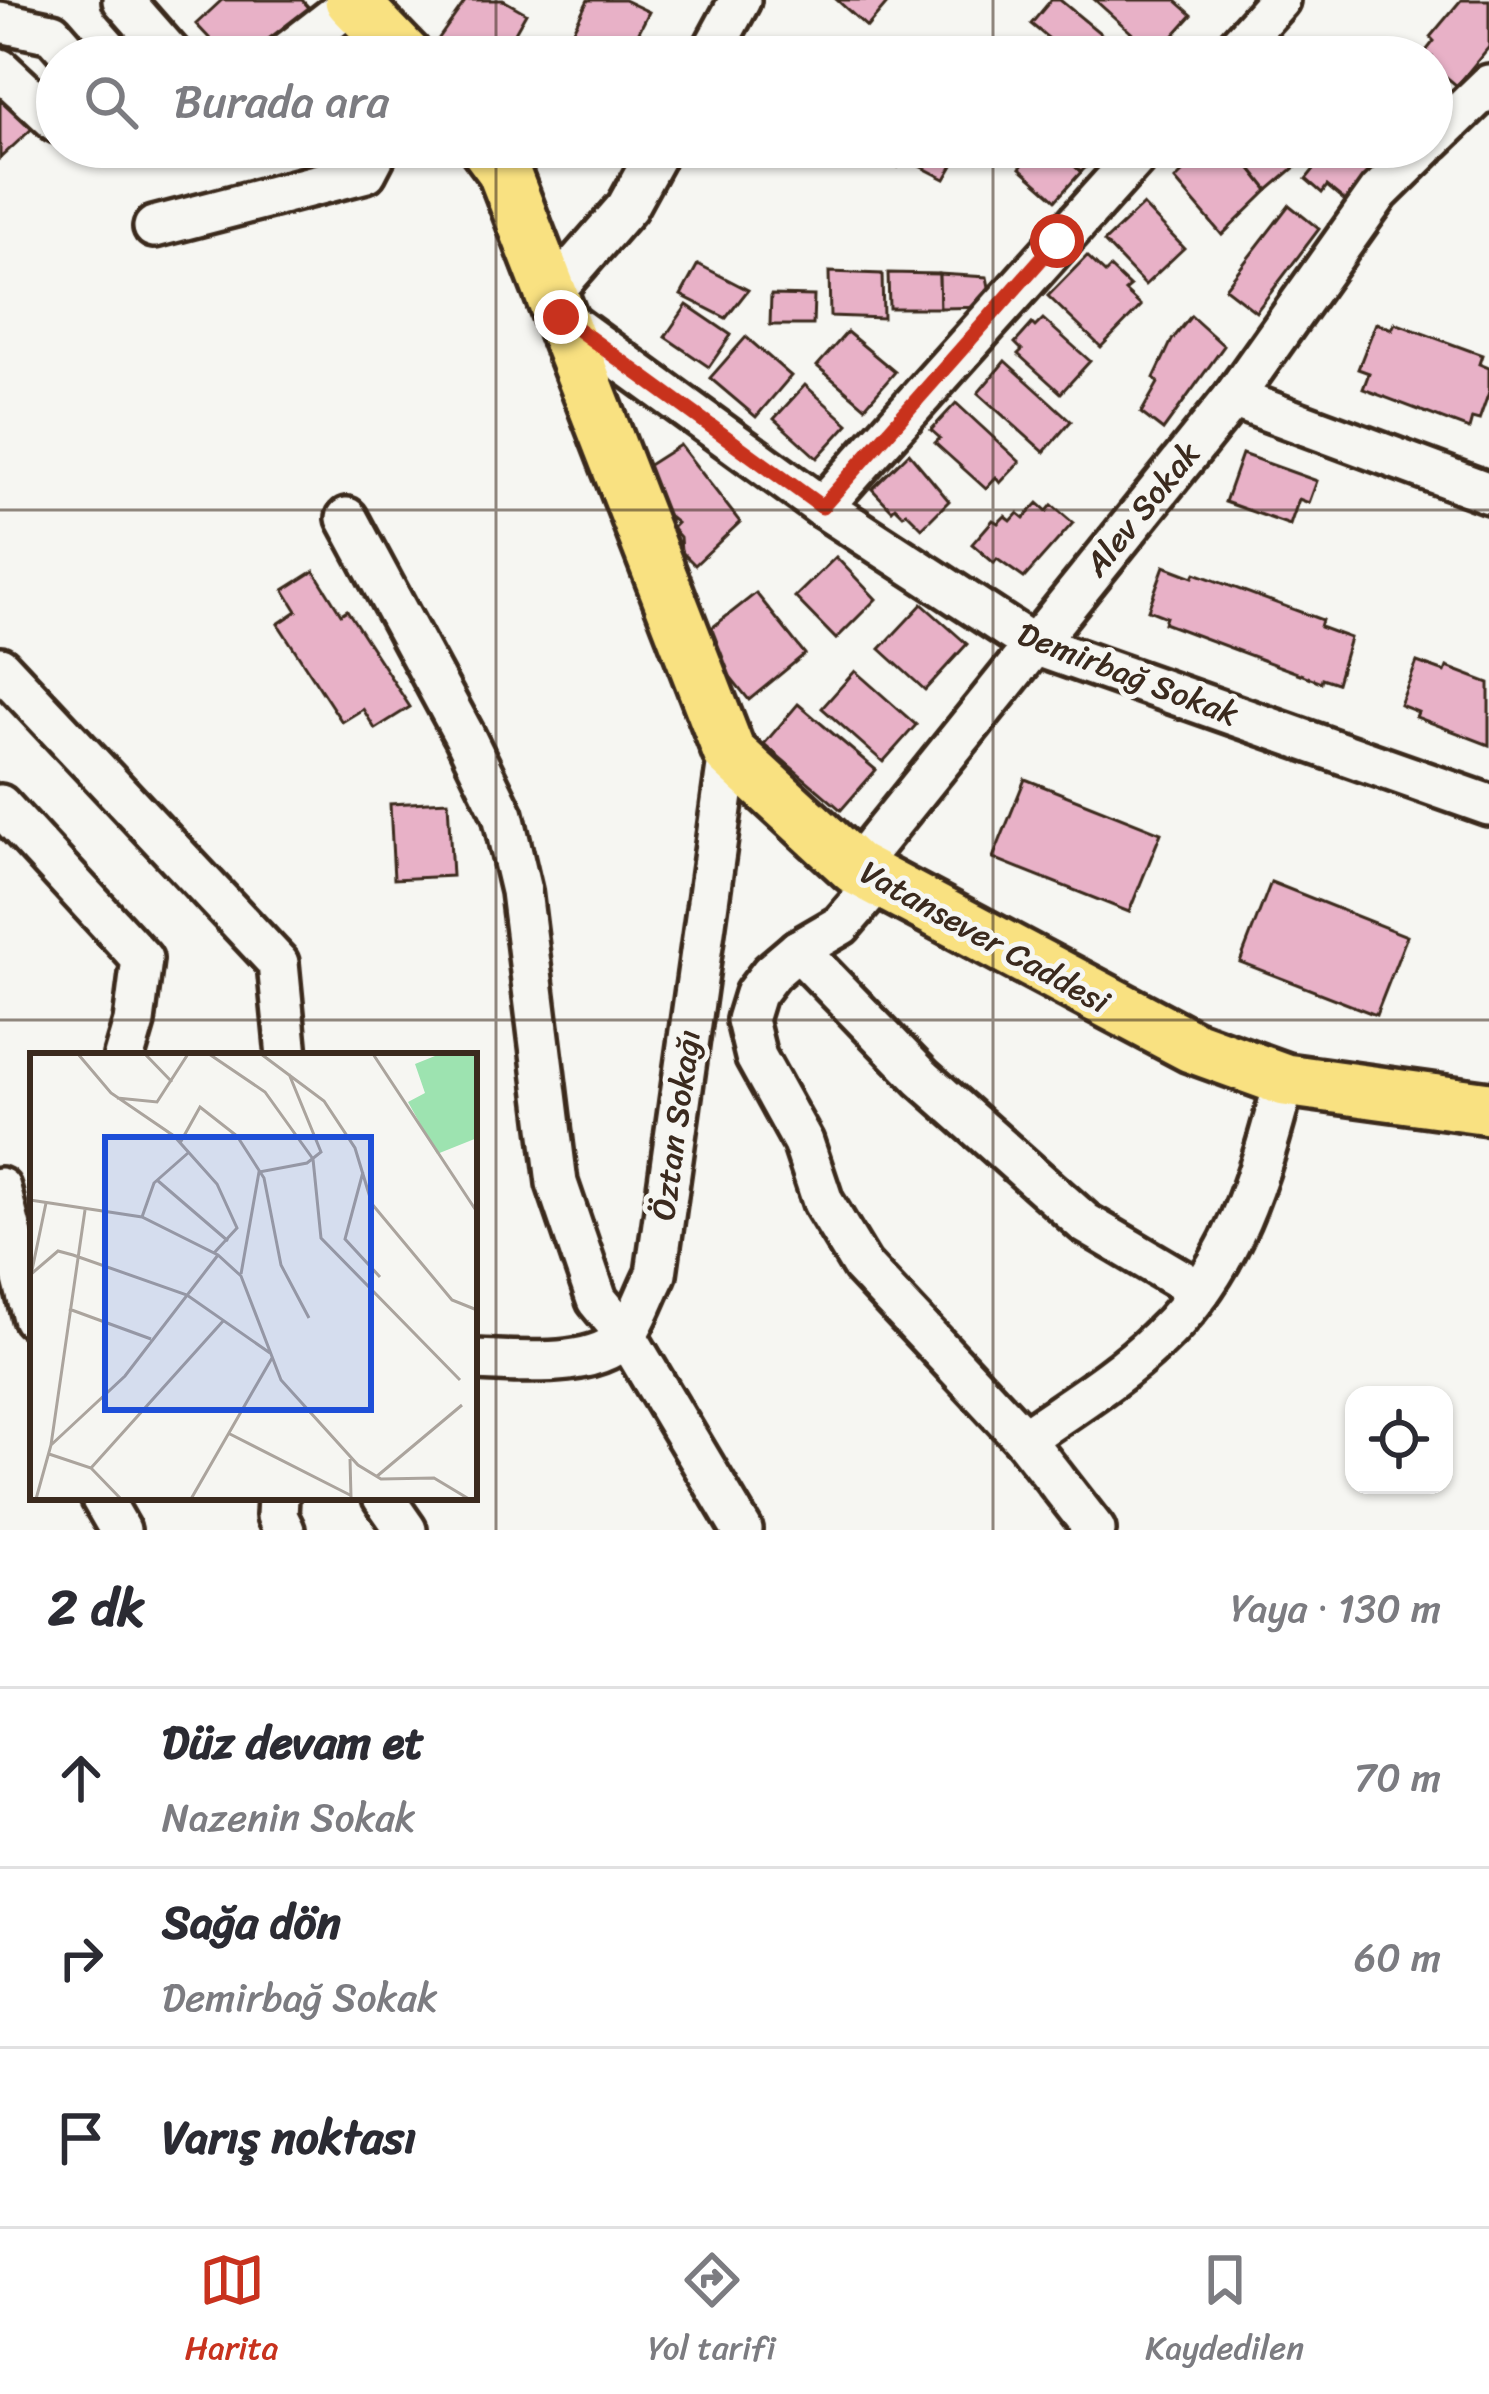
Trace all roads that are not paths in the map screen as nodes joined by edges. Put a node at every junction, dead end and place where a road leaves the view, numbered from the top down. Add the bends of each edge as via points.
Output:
1 (123, 0) edge
2 (740, 0) edge
3 (1279, 0) edge
4 (352, 1) edge
5 (0, 22) edge
6 (55, 36) edge
7 (155, 36) edge
8 (308, 36) edge
9 (386, 36) edge
10 (720, 36) edge
11 (1247, 36) edge
12 (0, 69) edge
13 (1489, 85) edge
14 (36, 102) edge
15 (1453, 120) edge
16 (368, 168) edge
17 (501, 168) edge
18 (648, 168) edge
19 (1125, 168) edge
20 (1404, 168) edge
21 (154, 226) dead end
22 (556, 305) junction
23 (1233, 398) junction
24 (1489, 493) edge
25 (822, 507) junction
26 (347, 518) dead end
27 (1032, 644) junction
28 (0, 667) edge
29 (729, 752) junction
30 (0, 805) edge
31 (1489, 805) edge
32 (867, 875) junction
33 (798, 950) junction
34 (125, 1053) edge
35 (287, 1053) edge
36 (1285, 1080) junction
37 (1489, 1108) edge
38 (0, 1187) edge
39 (1200, 1291) junction
40 (30, 1306) edge
41 (626, 1335) junction
42 (477, 1360) edge
43 (1024, 1439) junction
44 (103, 1500) edge
45 (278, 1500) edge
46 (384, 1500) edge
47 (1059, 1515) edge
48 (120, 1530) edge
49 (284, 1530) edge
50 (406, 1530) edge
51 (742, 1530) edge
52 (1095, 1530) edge

1 - 7 street
2 - 10 street
3 - 11 street
4 - 8 street
4 - 9 main road
5 - 6 street
12 - 14 street
13 - 15 street
16 - 21 street
17 - 22 main road, Vatansever Caddesi
18 - 22 street
19 - 25 street
20 - 23 street, Alev Sokak
22 - 25 street, Demirbağ Sokak
22 - 29 main road, Vatansever Caddesi
23 - 24 street
23 - 27 street, Alev Sokak
25 - 27 street, Demirbağ Sokak
26 - 41 street via 502,815 521,891 557,1183 597,1300
27 - 31 street, Demirbağ Sokak
27 - 32 street, Alev Sokak
28 - 35 street via 278,963
29 - 32 main road, Vatansever Caddesi
29 - 41 street, Öztan Sokağı via 656,1274
30 - 34 street via 142,959
32 - 33 street, Alev Sokak via 842,925
32 - 36 main road, Vatansever Caddesi via 1191,1046
33 - 39 street via 922,1078 1085,1223
33 - 43 street, Alev Sokak via 755,994 747,1020 823,1202 862,1266
36 - 37 main road, Vatansever Caddesi
36 - 39 street via 1255,1190
38 - 40 street
39 - 43 street via 1158,1340
41 - 42 street via 572,1361
41 - 51 street
43 - 47 street
44 - 48 street
45 - 49 street
46 - 50 street
47 - 52 street

